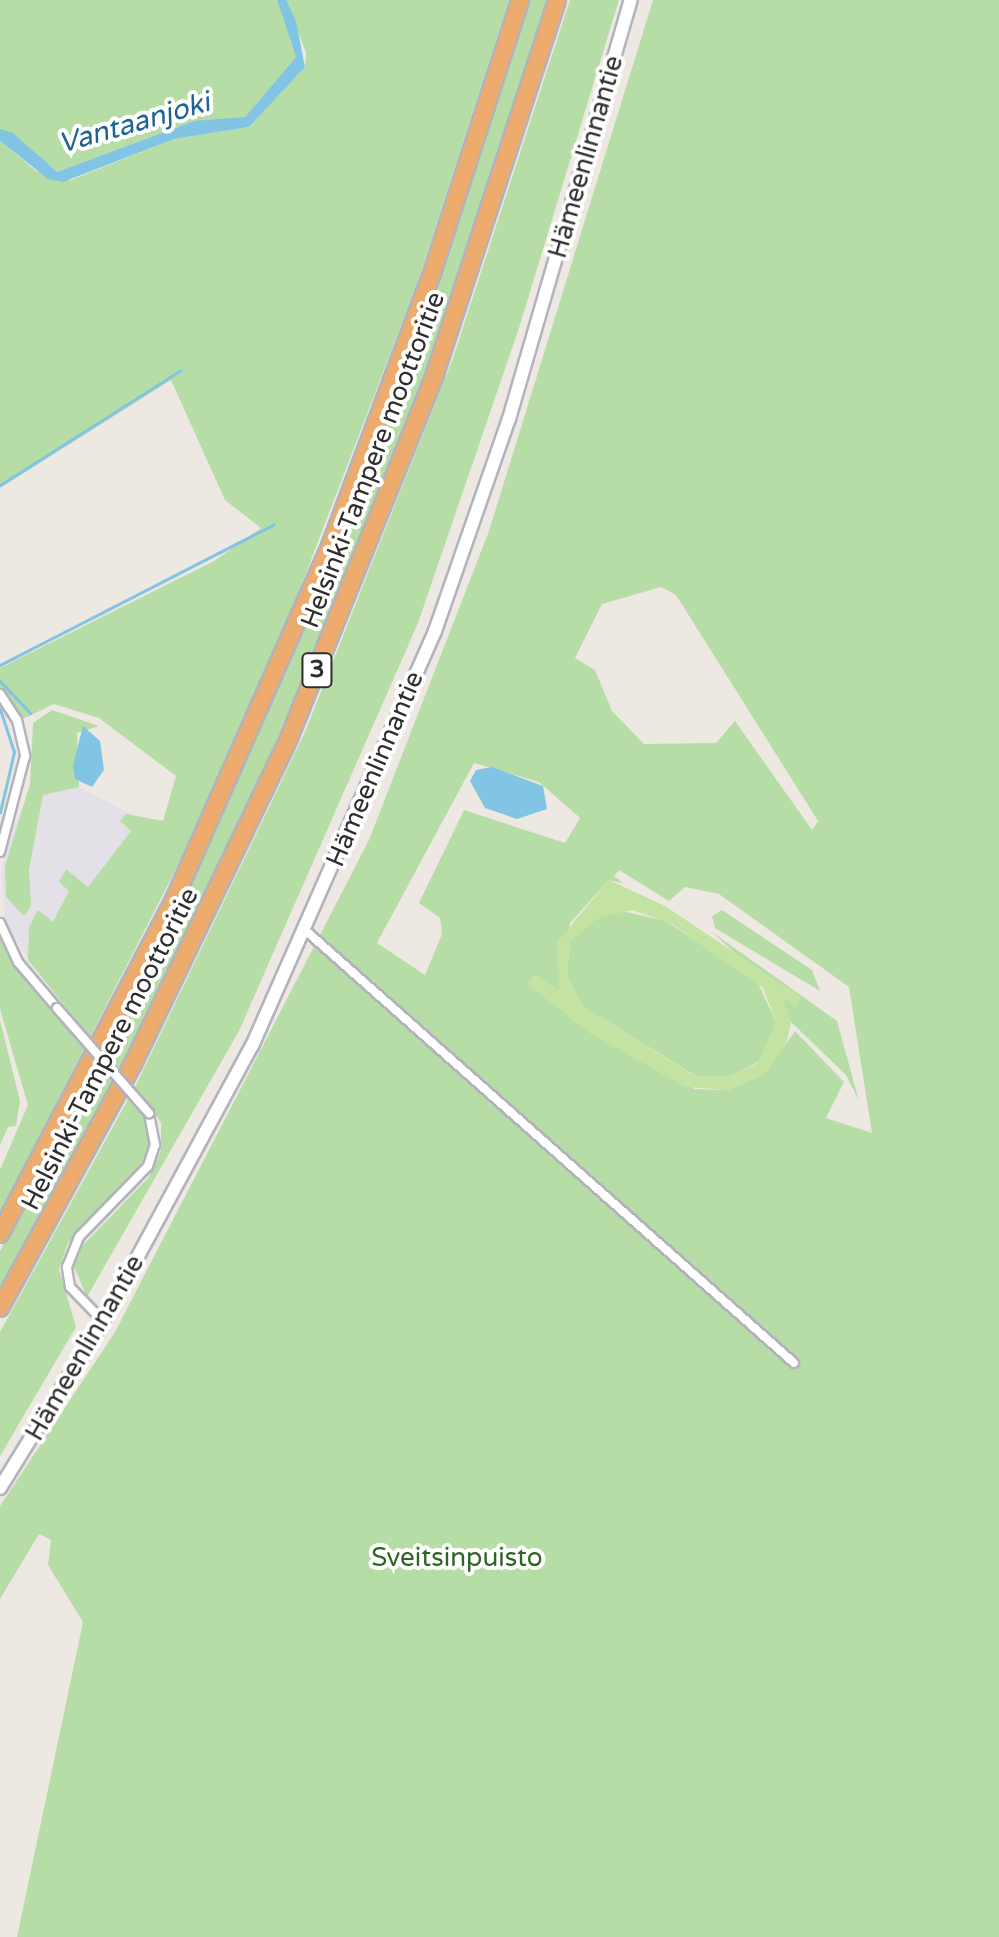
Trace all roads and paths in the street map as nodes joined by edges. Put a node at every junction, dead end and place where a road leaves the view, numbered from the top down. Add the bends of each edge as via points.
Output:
1 (520, 0) edge
2 (557, 0) edge
3 (631, 0) edge
4 (0, 694) edge
5 (0, 852) edge
6 (0, 923) edge
7 (305, 930) junction
8 (0, 1234) edge
9 (0, 1308) edge
10 (103, 1321) junction
11 (794, 1363) dead end
12 (0, 1488) edge

1 - 8 highway, Helsinki-Tampere moottoritie / 3 via 433,270 324,560 136,979
2 - 9 highway, Helsinki-Tampere moottoritie / 3 via 435,374 289,738 133,1064
3 - 7 main road, Hämeenlinnantie via 509,419 435,631
4 - 5 street via 17,720 25,756
6 - 10 street, bridge via 18,962 149,1113 155,1145 148,1166 79,1237 67,1267 70,1287
7 - 10 main road, Hämeenlinnantie via 252,1046
7 - 11 street
10 - 12 main road, Hämeenlinnantie

